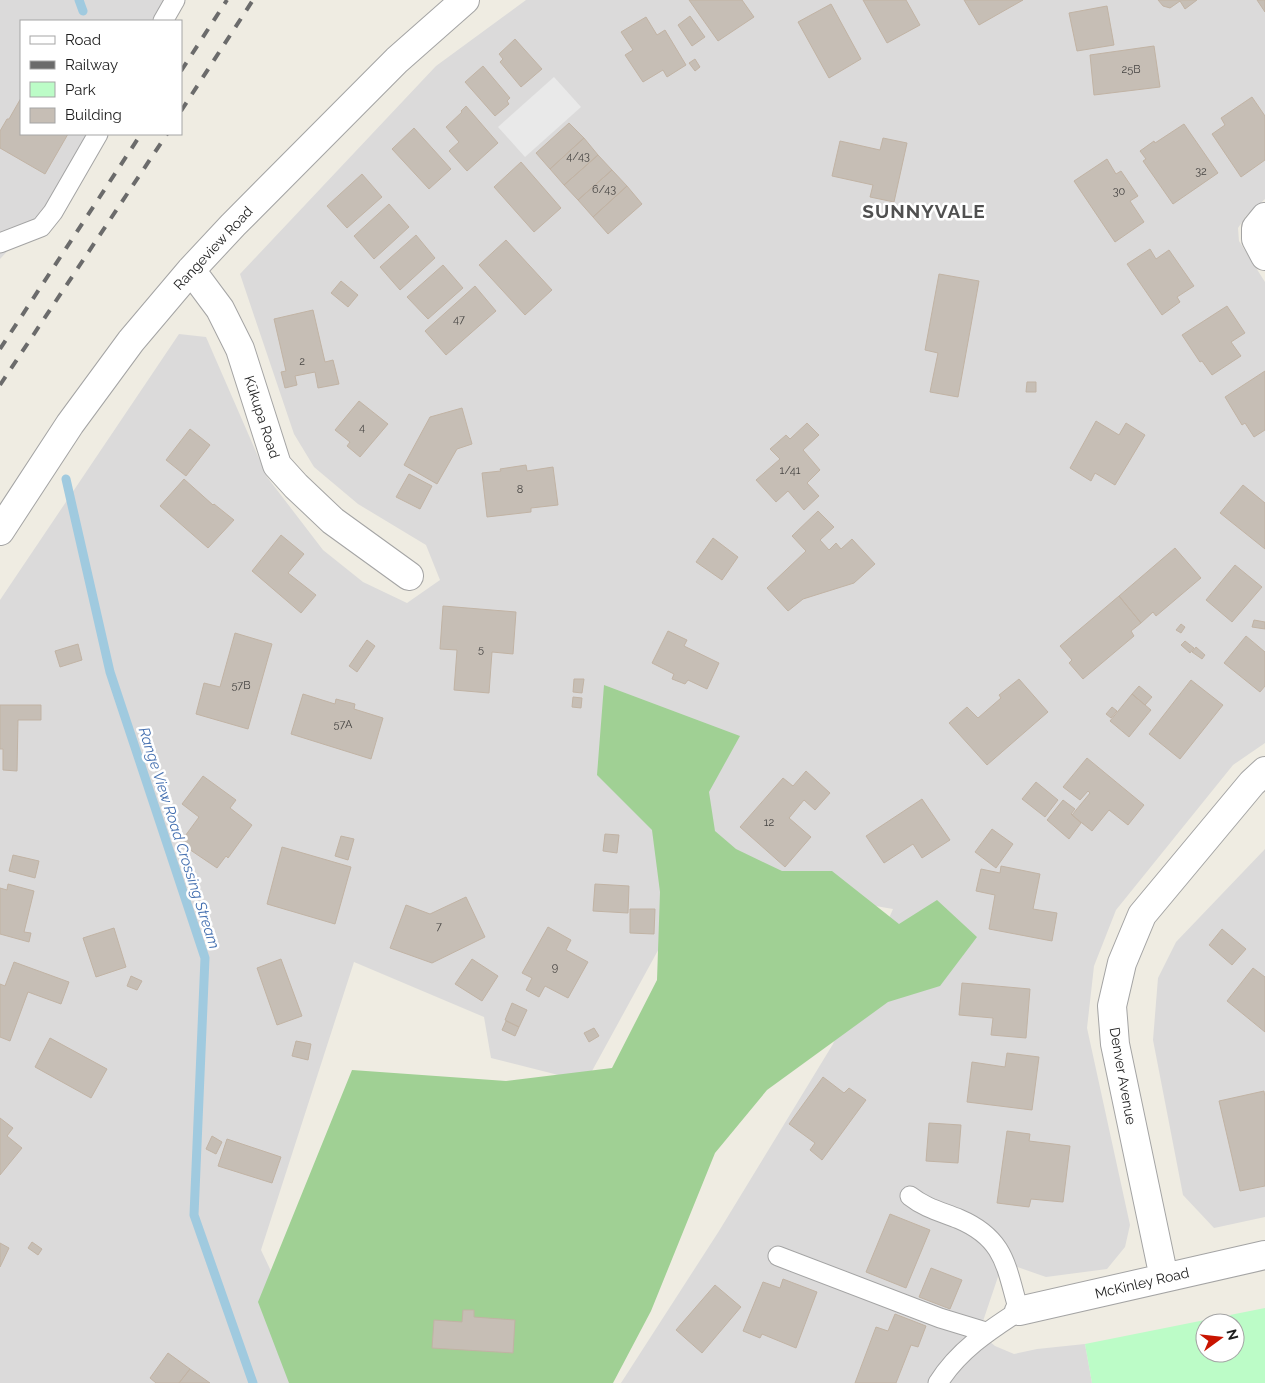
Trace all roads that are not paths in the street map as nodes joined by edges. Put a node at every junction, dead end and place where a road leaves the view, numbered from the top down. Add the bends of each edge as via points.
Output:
1 (175, 0) edge
2 (465, 0) edge
3 (163, 20) edge
4 (97, 135) edge
5 (1265, 217) edge
6 (0, 243) edge
7 (1265, 256) edge
8 (191, 270) junction
9 (0, 531) edge
10 (409, 576) dead end
11 (1265, 771) edge
12 (910, 1196) dead end
13 (1265, 1255) edge
14 (778, 1256) dead end
15 (1164, 1278) junction
16 (1019, 1311) junction
17 (986, 1332) junction
18 (938, 1383) edge

1 - 3 lane
2 - 8 street, Rangeview Road via 397,60
4 - 6 lane via 54,212 40,228
5 - 7 street via 1256,228 1256,239
8 - 9 street, Rangeview Road via 131,341 70,424
8 - 10 street, Kūkupa Road via 220,309 240,349 278,465 333,521
11 - 15 street, Denver Avenue via 1142,915 1122,963 1112,1006 1115,1044
12 - 16 lane via 920,1204 979,1229 993,1240 1001,1252
13 - 15 street, McKinley Road
14 - 17 lane via 940,1318
15 - 16 street, McKinley Road
16 - 17 lane
17 - 18 lane via 953,1362

